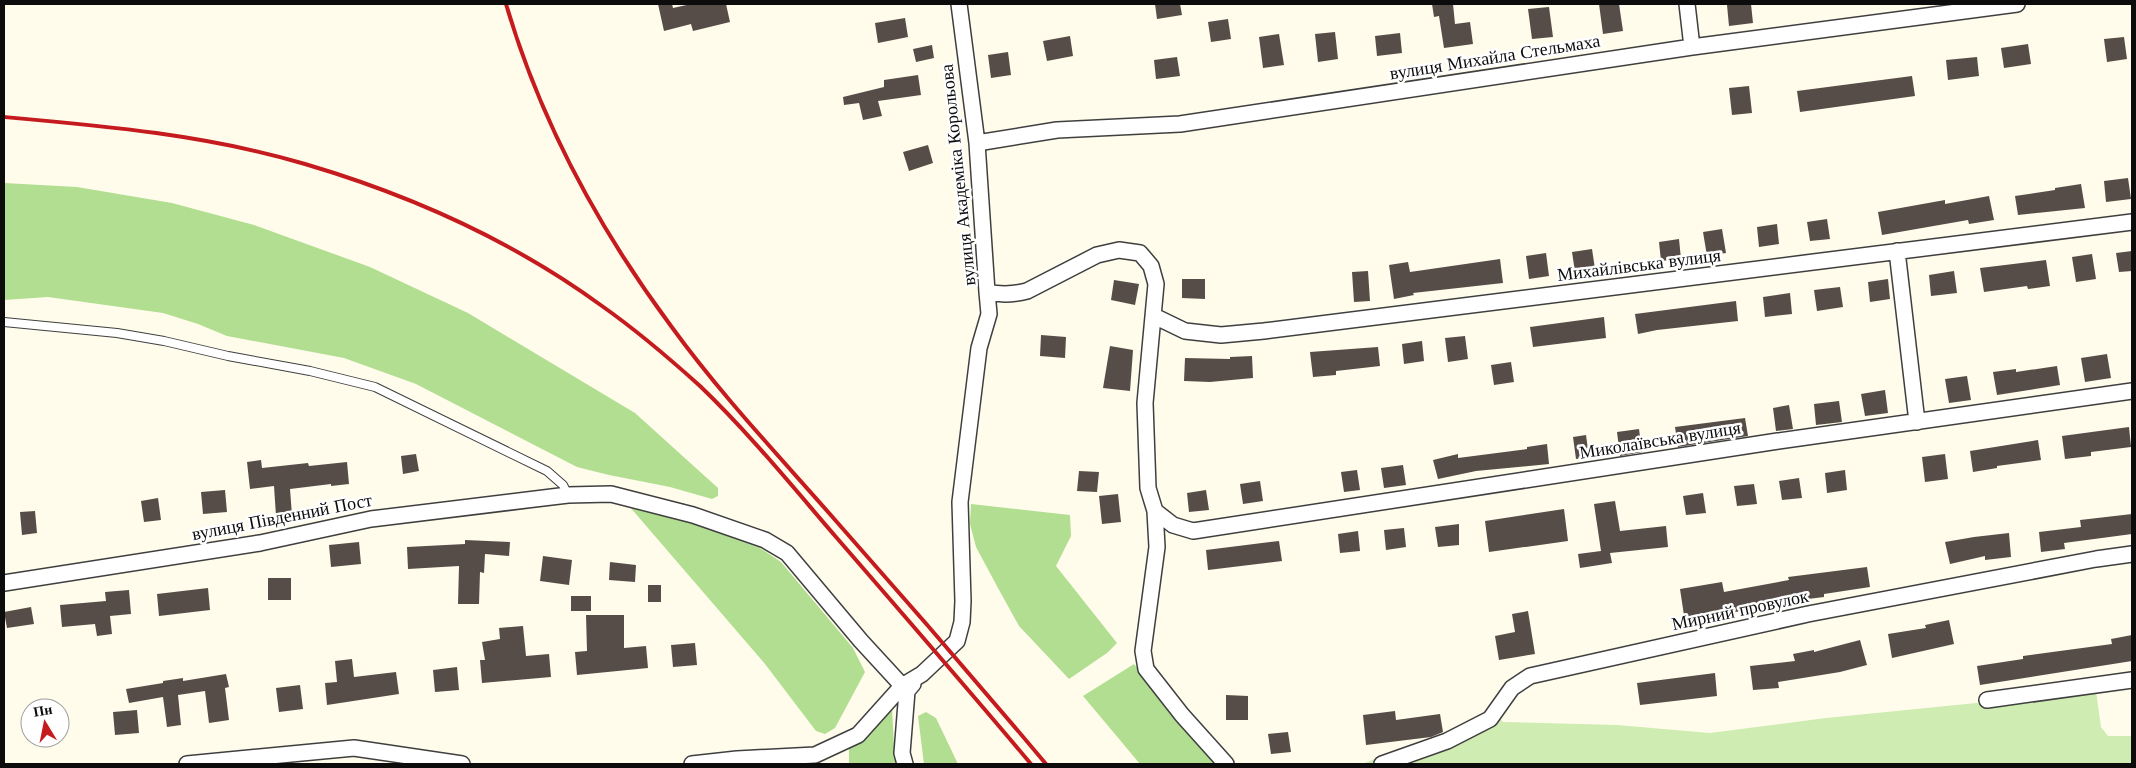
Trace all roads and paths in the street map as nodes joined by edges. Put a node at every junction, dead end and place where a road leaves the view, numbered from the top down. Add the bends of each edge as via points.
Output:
1 (959, 4) edge
2 (1687, 4) edge
3 (2017, 4) edge
4 (1692, 47) junction
5 (977, 143) junction
6 (2132, 222) edge
7 (1897, 251) junction
8 (987, 292) junction
9 (1154, 316) junction
10 (4, 322) edge
11 (2132, 392) edge
12 (1917, 422) junction
13 (568, 495) junction
14 (1155, 511) junction
15 (2132, 554) edge
16 (4, 583) edge
17 (2132, 680) edge
18 (904, 688) junction
19 (1987, 700) dead end
20 (187, 764) edge
21 (462, 764) edge
22 (692, 764) edge
23 (905, 764) edge
24 (1226, 764) edge
25 (1382, 764) edge

1 - 5 street, вулиця Академіка Корольова
2 - 4 street
3 - 4 street, вулиця Михайла Стельмаха
4 - 5 street, вулиця Михайла Стельмаха via 1180,124 1056,130
5 - 8 street, вулиця Академіка Корольова
6 - 7 street, Михайлівська вулиця
7 - 9 street, Михайлівська вулиця via 1264,332 1221,335 1185,331
7 - 12 street
8 - 9 street, вулиця Академіка Корольова via 999,295 1026,291 1097,255 1119,250 1140,253 1151,266 1156,284
8 - 18 street via 989,314 979,348 960,502 962,622 957,641
9 - 14 street, вулиця Академіка Корольова via 1145,403 1148,488
10 - 13 lane via 164,340 375,387 547,471
11 - 12 street, Миколаївська вулиця
12 - 14 street, Миколаївська вулиця via 1194,531 1173,526
13 - 16 street, вулиця Південний Пост via 371,519 260,543
13 - 18 street, вулиця Південний Пост via 611,494 693,515 765,540 787,553
14 - 24 street, вулиця Академіка Корольова via 1157,547 1143,651 1146,669
15 - 25 street, Мирний провулок via 1808,614 1530,676 1512,688 1490,720 1447,741
17 - 19 street
18 - 22 street via 858,735 815,755
18 - 23 street via 902,753
20 - 21 street via 354,748

